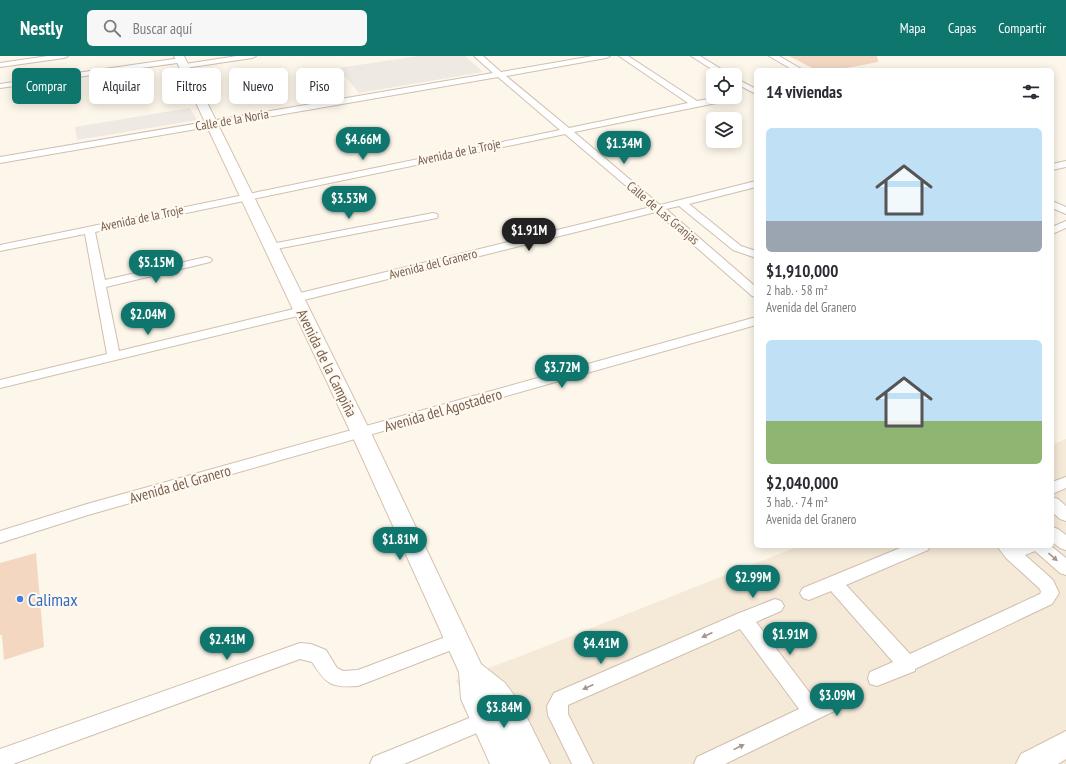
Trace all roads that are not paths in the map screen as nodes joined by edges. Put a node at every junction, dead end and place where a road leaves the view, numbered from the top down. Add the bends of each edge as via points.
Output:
1 (64, 56) edge
2 (252, 56) edge
3 (478, 56) edge
4 (606, 56) edge
5 (623, 56) edge
6 (694, 56) edge
7 (773, 56) edge
8 (182, 61) edge
9 (0, 65) edge
10 (715, 68) edge
11 (795, 68) edge
12 (500, 74) junction
13 (742, 84) edge
14 (0, 86) edge
15 (754, 91) edge
16 (754, 92) edge
17 (742, 95) edge
18 (706, 102) edge
19 (694, 104) junction
20 (212, 123) junction
21 (566, 130) junction
22 (0, 160) edge
23 (1066, 164) edge
24 (1054, 167) edge
25 (754, 184) edge
26 (246, 196) junction
27 (680, 202) junction
28 (1054, 205) edge
29 (658, 208) junction
30 (1066, 211) edge
31 (432, 216) dead end
32 (1066, 224) edge
33 (89, 229) junction
34 (1054, 230) edge
35 (271, 247) junction
36 (0, 248) edge
37 (754, 254) edge
38 (206, 260) dead end
39 (100, 285) junction
40 (754, 291) edge
41 (299, 304) junction
42 (754, 322) edge
43 (114, 357) junction
44 (0, 384) edge
45 (361, 433) junction
46 (1066, 482) edge
47 (1054, 487) edge
48 (1054, 505) edge
49 (1066, 515) edge
50 (0, 537) edge
51 (917, 548) edge
52 (1019, 548) edge
53 (1042, 548) edge
54 (1008, 550) edge
55 (1066, 568) edge
56 (834, 582) junction
57 (809, 593) dead end
58 (775, 606) dead end
59 (743, 620) junction
60 (456, 641) junction
61 (908, 664) junction
62 (472, 672) junction
63 (877, 678) dead end
64 (848, 695) dead end
65 (813, 712) junction
66 (484, 721) junction
67 (1066, 744) edge
68 (516, 756) edge
69 (0, 759) edge
70 (581, 763) edge
71 (380, 764) edge
72 (704, 764) edge
73 (1031, 764) edge

1 - 9 street
2 - 8 street
3 - 12 street, Calle de Las Granjas
4 - 12 street, Calle de la Noria
5 - 19 street
6 - 10 street
7 - 11 street
8 - 14 street
8 - 20 street, Avenida de la Campiña
12 - 20 street, Calle de la Noria
12 - 21 street, Calle de Las Granjas
13 - 15 street
16 - 17 street
18 - 19 street, Avenida de la Troje
19 - 21 street, Avenida de la Troje
20 - 22 street, Calle de la Noria
20 - 26 street, Avenida de la Campiña
21 - 26 street, Avenida de la Troje
21 - 29 street, Calle de Las Granjas
23 - 24 street
25 - 27 street, Avenida del Granero
26 - 33 street, Avenida de la Troje
26 - 35 street, Avenida de la Campiña
27 - 29 street, Avenida del Granero
27 - 37 street via 737,248
28 - 30 street
29 - 40 street, Calle de Las Granjas
29 - 41 street, Avenida del Granero
31 - 35 street
32 - 34 street
33 - 36 street, Avenida de la Troje
33 - 39 street
35 - 41 street, Avenida de la Campiña
38 - 39 street
39 - 43 street
41 - 43 street, Avenida del Granero
41 - 45 street, Avenida de la Campiña
42 - 45 street, Avenida del Agostadero
43 - 44 street, Avenida del Granero
45 - 50 street, Avenida del Granero
45 - 60 street, Avenida de la Campiña
46 - 47 street
48 - 49 street
51 - 56 street
52 - 54 street
53 -> 55 street
54 - 61 street via 1047,585 1050,593 1046,599
56 - 57 street
56 - 61 street
58 - 59 street
59 - 65 street
59 -> 70 street via 562,699 557,706 558,714
60 - 62 street, Avenida de la Campiña
60 - 69 street via 358,678 342,679 330,674 319,656 312,652 300,651
61 - 63 street
62 - 66 street, Avenida de la Campiña via 475,699
62 - 68 street, Avenida de la Campiña via 495,692 509,711
64 - 65 street
72 -> 65 street
66 - 68 street, Avenida de la Campiña
66 - 71 street
67 - 73 street

